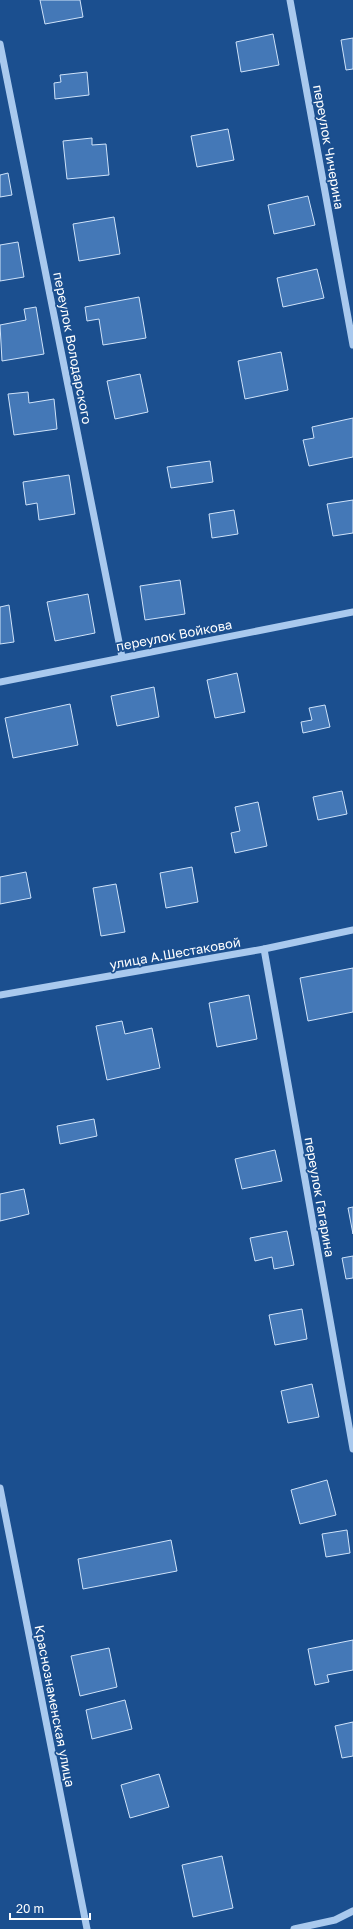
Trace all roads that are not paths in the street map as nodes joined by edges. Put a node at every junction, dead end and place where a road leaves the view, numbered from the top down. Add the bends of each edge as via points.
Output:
1 (290, 0) edge
2 (0, 44) edge
3 (353, 345) edge
4 (353, 612) edge
5 (122, 657) junction
6 (0, 682) edge
7 (353, 930) edge
8 (264, 949) junction
9 (0, 995) edge
10 (353, 1449) edge
11 (0, 1488) edge
12 (353, 1911) edge
13 (87, 1929) edge
14 (294, 1929) edge

1 - 3 street, переулок Чичерина
2 - 5 street, переулок Володарского
4 - 5 street, переулок Войкова
5 - 6 street, переулок Войкова
7 - 8 street, улица А.Шестаковой
8 - 9 street, улица А.Шестаковой
8 - 10 street, переулок Гагарина
11 - 13 street, Краснознаменская улица
12 - 14 street via 335,1920

